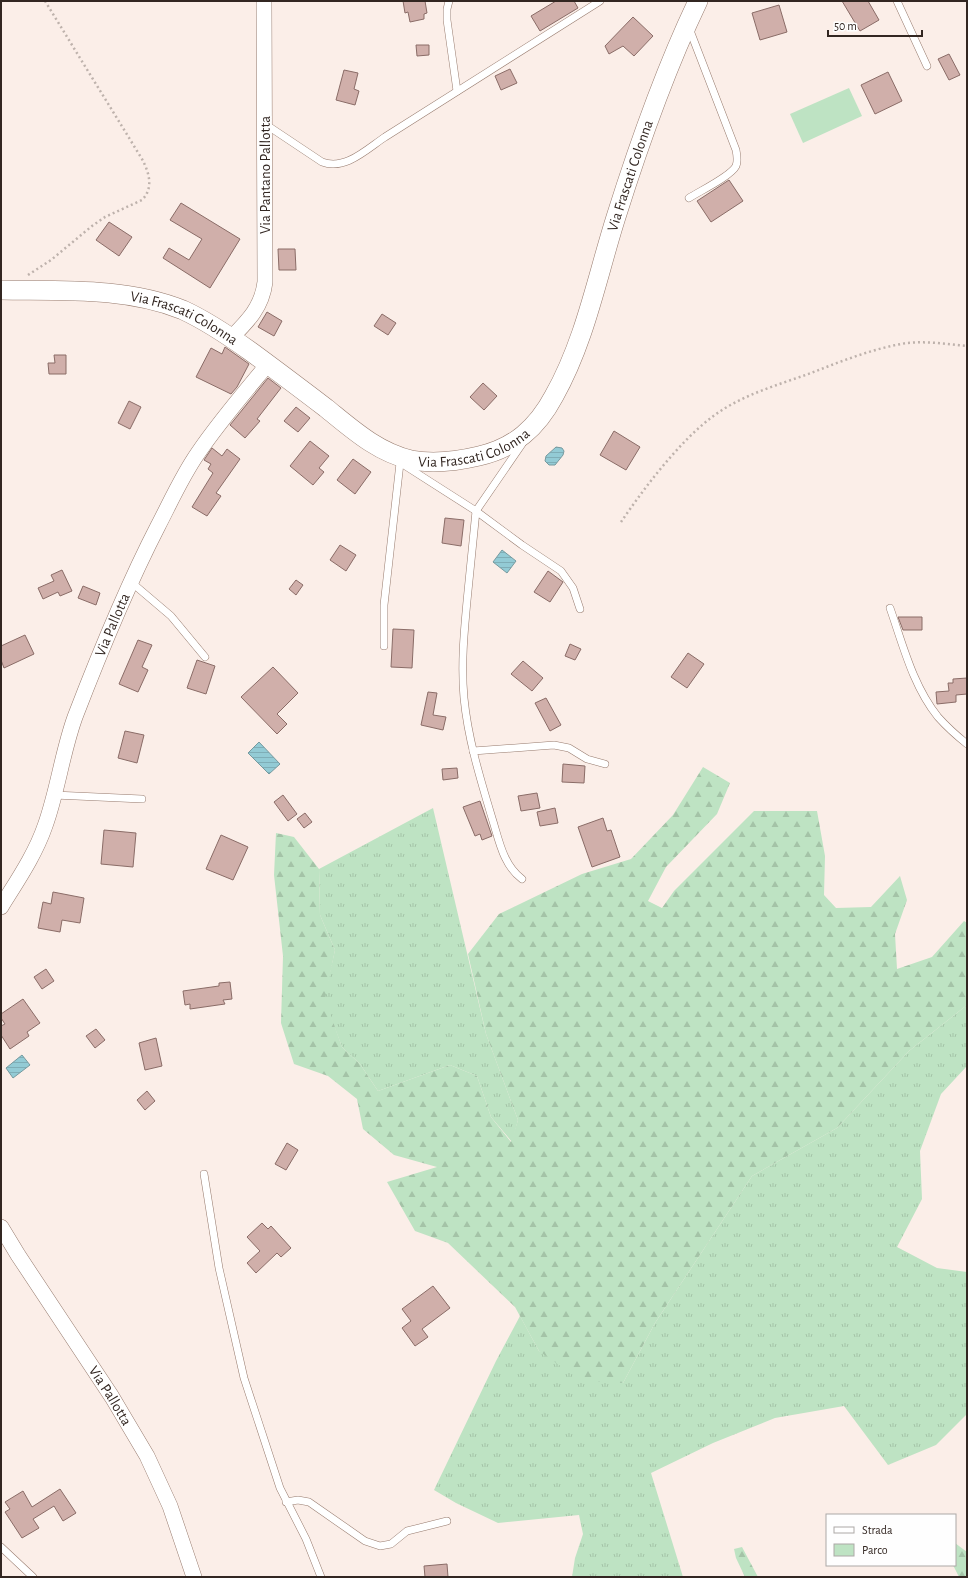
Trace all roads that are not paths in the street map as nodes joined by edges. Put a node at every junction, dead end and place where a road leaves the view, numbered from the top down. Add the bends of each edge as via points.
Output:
1 (264, 1) edge
2 (449, 1) edge
3 (600, 1) edge
4 (698, 1) edge
5 (897, 1) edge
6 (687, 23) junction
7 (927, 66) dead end
8 (457, 91) junction
9 (265, 124) junction
10 (689, 198) dead end
11 (1, 290) edge
12 (231, 338) junction
13 (268, 364) junction
14 (550, 404) junction
15 (369, 442) junction
16 (400, 463) junction
17 (476, 510) junction
18 (130, 582) junction
19 (890, 608) dead end
20 (580, 609) dead end
21 (384, 646) dead end
22 (205, 657) dead end
23 (967, 744) edge
24 (473, 751) junction
25 (605, 764) dead end
26 (54, 795) junction
27 (142, 799) dead end
28 (522, 879) dead end
29 (1, 907) edge
30 (204, 1174) dead end
31 (1, 1227) edge
32 (286, 1502) junction
33 (447, 1521) dead end
34 (1, 1547) edge
35 (33, 1577) edge
36 (194, 1577) edge
37 (321, 1577) edge

1 - 9 street, Via Pantano Pallotta
2 - 8 lane via 447,20
3 - 8 lane
4 - 6 street, Via Frascati Colonna
5 - 7 lane
6 - 10 lane via 736,150 737,160 731,172
6 - 14 street, Via Frascati Colonna via 639,147 575,351
8 - 9 lane via 355,157 340,164 322,162
9 - 12 street, Via Pantano Pallotta via 264,288 256,311
11 - 12 street, Via Frascati Colonna via 87,292 136,297 182,310 209,323
12 - 13 street, Via Frascati Colonna
13 - 15 street, Via Frascati Colonna
13 - 18 street, Via Pallotta via 195,457
14 - 15 street, Via Frascati Colonna via 528,431 515,442 474,457 432,462 413,460
14 - 17 lane
15 - 16 lane
16 - 17 lane
16 - 21 lane via 384,605
17 - 20 lane via 561,571 573,588
17 - 24 lane via 463,663 465,710
18 - 22 lane via 171,616
18 - 26 street, Via Pallotta via 71,728
19 - 23 lane via 912,670 925,697 942,722
24 - 25 lane via 554,745 569,748 587,759
24 - 28 lane via 507,862
26 - 27 lane
26 - 29 street, Via Pallotta via 39,841
30 - 32 lane via 240,1366
31 - 36 street, Via Pallotta via 112,1397 144,1451 170,1506
32 - 33 lane via 306,1500 365,1541 380,1546 391,1544 407,1531
32 - 37 lane via 306,1539
34 - 35 lane

